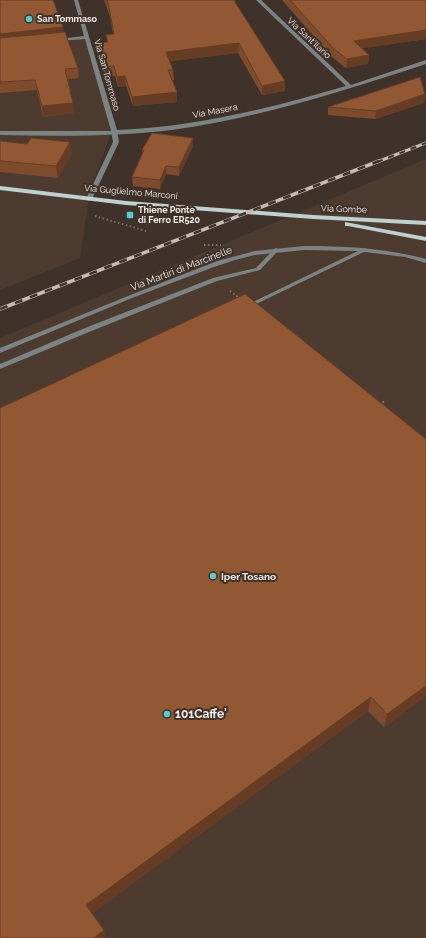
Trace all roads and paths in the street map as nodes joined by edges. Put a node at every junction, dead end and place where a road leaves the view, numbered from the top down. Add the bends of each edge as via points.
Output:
1 (76, 0) edge
2 (258, 0) edge
3 (87, 37) junction
4 (56, 40) edge
5 (426, 62) edge
6 (350, 87) junction
7 (114, 131) junction
8 (0, 133) edge
9 (2, 189) edge
10 (88, 199) junction
11 (88, 214) dead end
12 (262, 214) joint
13 (313, 218) junction
14 (426, 223) edge
15 (146, 231) dead end
16 (426, 239) edge
17 (276, 250) junction
18 (364, 250) junction
19 (426, 260) edge
20 (215, 279) junction
21 (243, 301) edge
22 (252, 304) edge
23 (0, 351) edge
24 (0, 368) edge
25 (385, 401) dead end
26 (380, 412) edge

1 - 3 street, Via San Tommaso
2 - 6 street, Via Sant'Ilario
3 - 4 street
3 - 7 street, Via San Tommaso
5 - 6 street, Via Masera
6 - 7 street, Via Masera via 298,103 203,123 164,129
7 - 8 street, Via Masera
7 - 10 street via 116,142
9 - 10 main road, Via Guglielmo Marconi
10 - 12 main road, Via Guglielmo Marconi
11 - 15 path
12 - 13 main road, Via Gombe
13 - 14 main road, Via Gombe
13 - 16 main road
17 - 18 street, Via Martiri di Marcinelle
17 - 20 street via 258,269
17 - 23 street, Via Martiri di Marcinelle via 234,258
18 - 19 street, Via Martiri di Marcinelle via 414,256
18 - 22 street
20 - 21 path
20 - 24 street
25 - 26 path via 374,407

